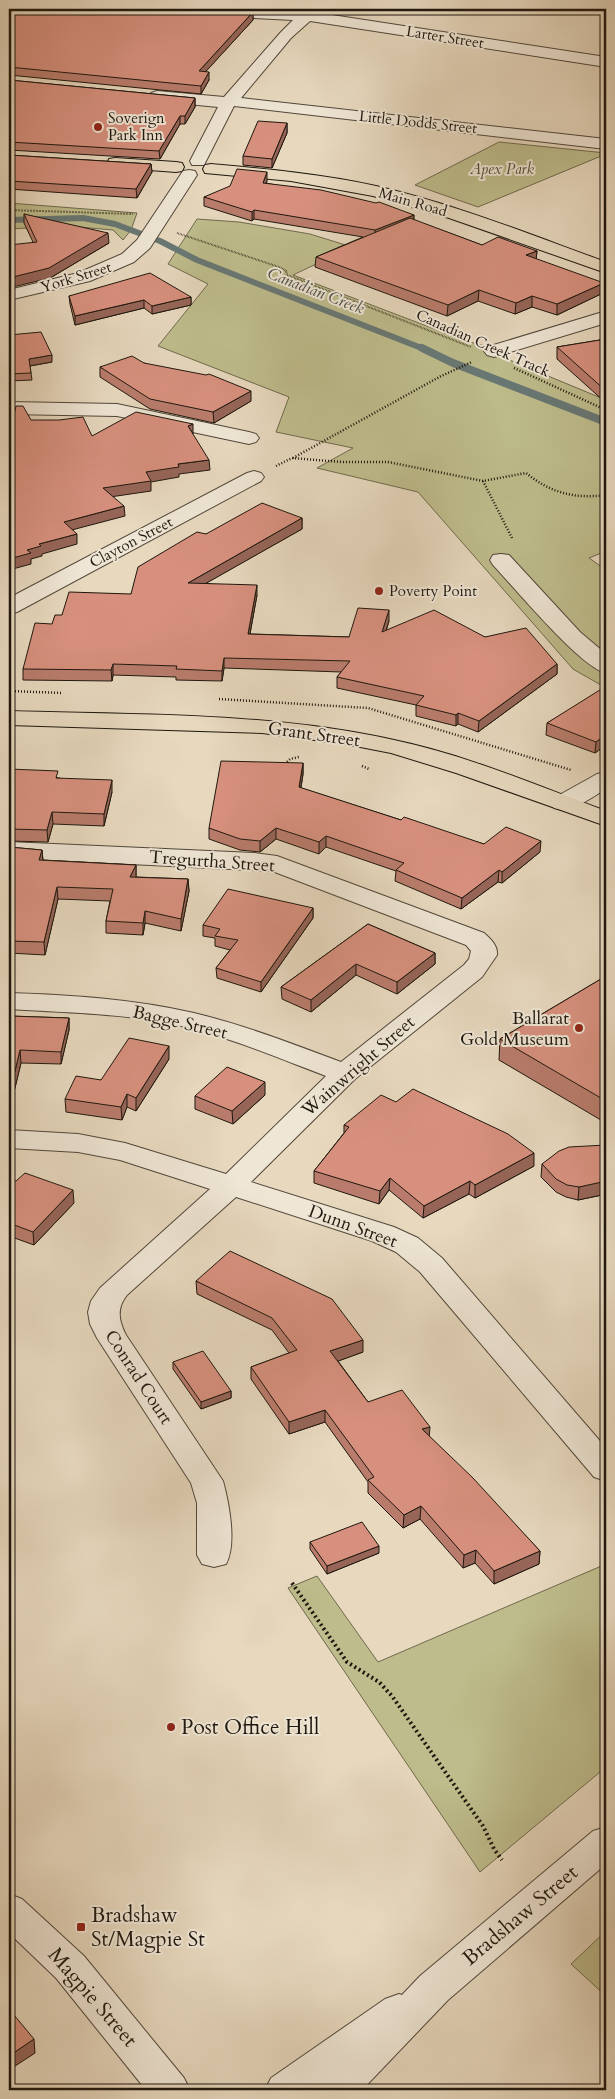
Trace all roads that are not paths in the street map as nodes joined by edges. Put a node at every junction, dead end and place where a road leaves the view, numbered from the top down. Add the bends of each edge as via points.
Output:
1 (164, 9) edge
2 (310, 12) edge
3 (606, 62) edge
4 (146, 95) edge
5 (229, 102) junction
6 (606, 144) edge
7 (98, 162) edge
8 (194, 168) junction
9 (606, 268) edge
10 (9, 295) edge
11 (606, 317) edge
12 (486, 350) road end
13 (9, 408) edge
14 (249, 438) dead end
15 (254, 477) road end
16 (501, 560) dead end
17 (9, 607) edge
18 (606, 666) edge
19 (9, 718) edge
20 (606, 779) edge
21 (563, 804) junction
22 (606, 819) edge
23 (9, 850) edge
24 (485, 952) joint
25 (9, 1000) edge
26 (345, 1073) junction
27 (9, 1139) edge
28 (232, 1184) junction
29 (606, 1469) edge
30 (214, 1555) dead end
31 (606, 1842) edge
32 (9, 1910) edge
33 (434, 1988) junction
34 (170, 2090) edge
35 (285, 2090) edge
36 (336, 2090) edge

1 - 2 street, Larter Street
2 - 3 street, Larter Street
2 - 5 street, York Street
4 - 5 street, Little Dodds Street
5 - 6 street, Little Dodds Street
5 - 8 street, York Street
7 - 8 main road, Main Road
8 - 9 main road, Main Road via 291,176 390,194
8 - 10 street, York Street via 151,233 128,258 94,274
11 - 12 street
13 - 14 street via 117,410
15 - 17 street, Clayton Street
16 - 18 street via 572,637
19 - 21 main road, Grant Street via 262,726 330,734 435,759
20 - 21 street
21 - 22 main road, Grant Street
23 - 24 street, Tregurtha Street via 254,860 277,864 475,939
24 - 26 street, Wainwright Street via 483,960 473,971
25 - 26 street, Bagge Street via 86,1005 175,1017 248,1038
26 - 28 street, Wainwright Street
27 - 28 street, Dunn Street via 109,1148
28 - 29 street, Dunn Street via 383,1234 415,1250
28 - 30 street, Conrad Court via 116,1288 108,1296 103,1310 104,1322 112,1338 207,1481 213,1503
31 - 33 street, Bradshaw Street
32 - 34 street, Magpie Street via 70,1967
33 - 35 street, Bradshaw Street
33 - 36 street, Bradshaw Street

